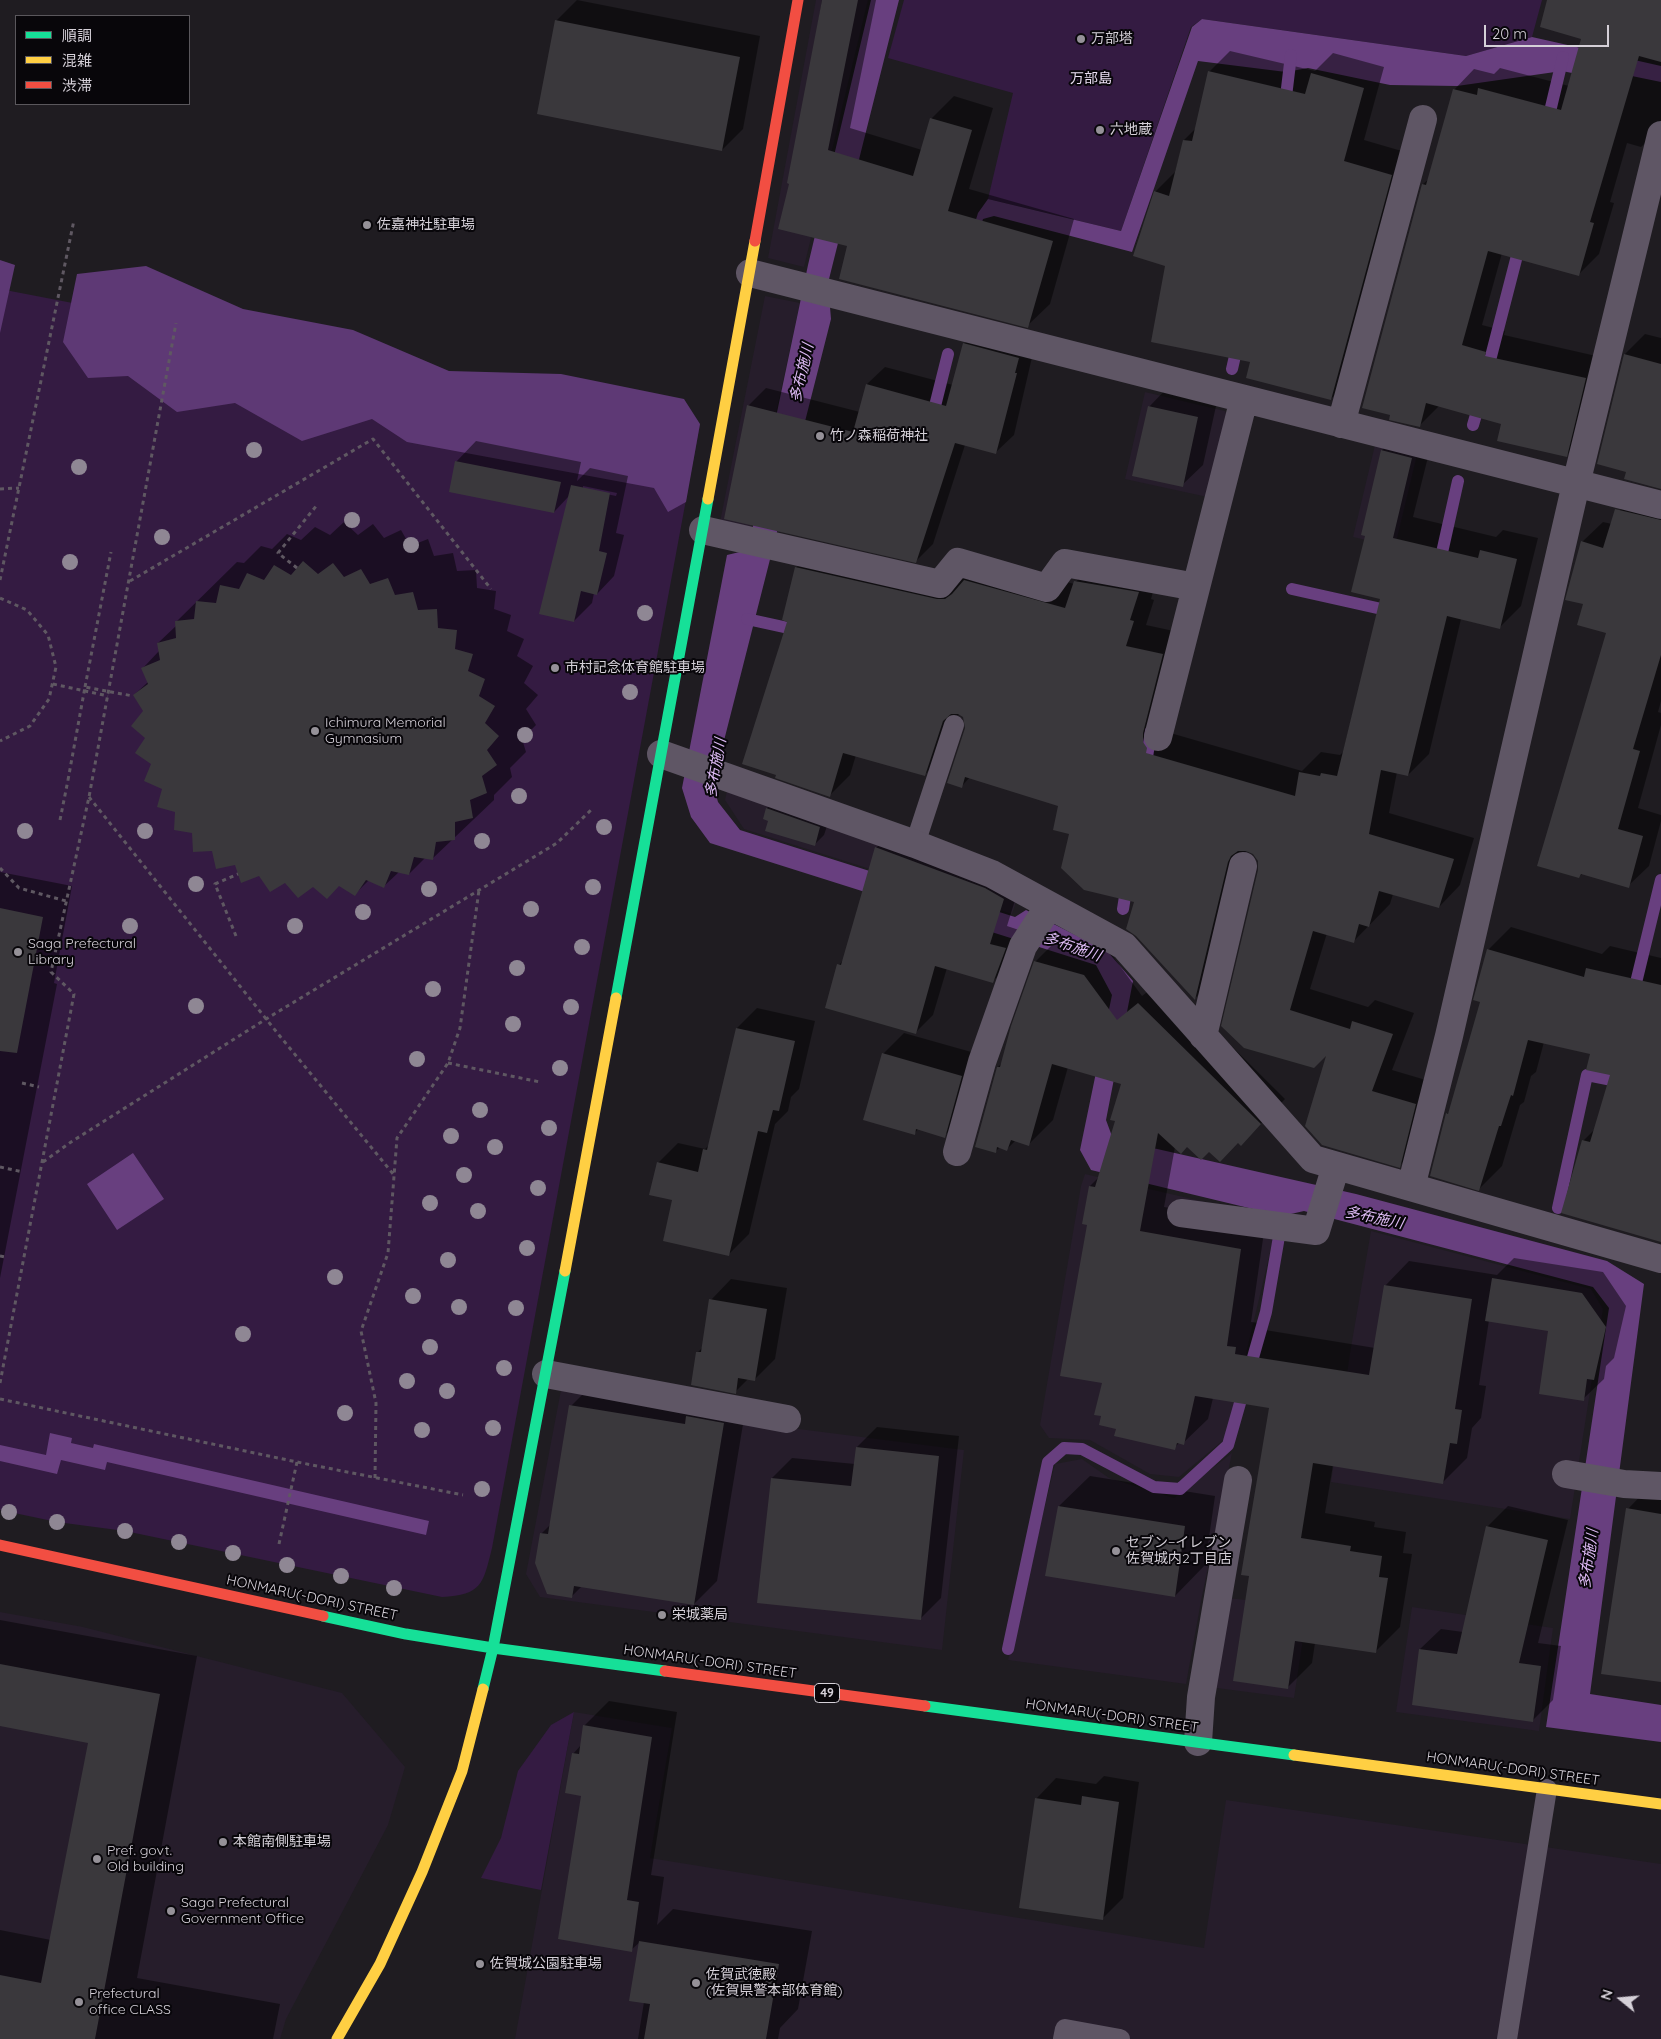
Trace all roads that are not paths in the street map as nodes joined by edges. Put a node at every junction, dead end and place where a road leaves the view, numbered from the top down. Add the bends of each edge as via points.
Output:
1 (798, 0) edge
2 (1423, 119) dead end
3 (1661, 135) edge
4 (750, 273) junction
5 (1244, 399) junction
6 (1341, 424) junction
7 (1576, 484) junction
8 (1661, 505) edge
9 (702, 530) junction
10 (1196, 588) junction
11 (954, 726) dead end
12 (1158, 737) dead end
13 (671, 758) junction
14 (915, 844) junction
15 (1243, 866) dead end
16 (1050, 906) junction
17 (1203, 1036) junction
18 (958, 1152) dead end
19 (1336, 1166) junction
20 (1411, 1187) junction
21 (1181, 1213) dead end
22 (1661, 1259) edge
23 (546, 1374) junction
24 (787, 1419) dead end
25 (1566, 1474) dead end
26 (1238, 1480) dead end
27 (1661, 1486) edge
28 (0, 1545) edge
29 (493, 1648) junction
30 (1198, 1742) junction
31 (1547, 1789) junction
32 (1661, 1804) edge
33 (337, 2039) edge
34 (1064, 2039) edge
35 (1120, 2039) edge
36 (1507, 2039) edge

1 - 4 street
2 - 6 street
3 - 7 street
4 - 5 street
4 - 9 street
5 - 6 street
5 - 10 street
6 - 7 street
7 - 8 street
7 - 20 street
9 - 10 street via 940,584 958,562 1047,588 1065,563
9 - 13 street
10 - 12 street
11 - 14 lane
13 - 14 street
13 - 23 street
14 - 16 street via 992,874
15 - 17 street
16 - 17 street via 1124,946
16 - 18 street via 1023,946 982,1062
17 - 19 street via 1313,1159
19 - 20 street
19 - 21 street via 1293,1228
20 - 22 street
23 - 24 street
23 - 29 street
25 - 27 street via 1624,1484
26 - 30 street via 1201,1697
28 - 29 street, HONMARU(-DORI) STREET / 49 via 406,1634
29 - 30 street, HONMARU(-DORI) STREET / 49
29 - 33 street via 462,1771 422,1872 380,1964
30 - 31 street, HONMARU(-DORI) STREET / 49
31 - 32 street, HONMARU(-DORI) STREET / 49
31 - 36 lane
34 - 35 lane via 1065,2029

